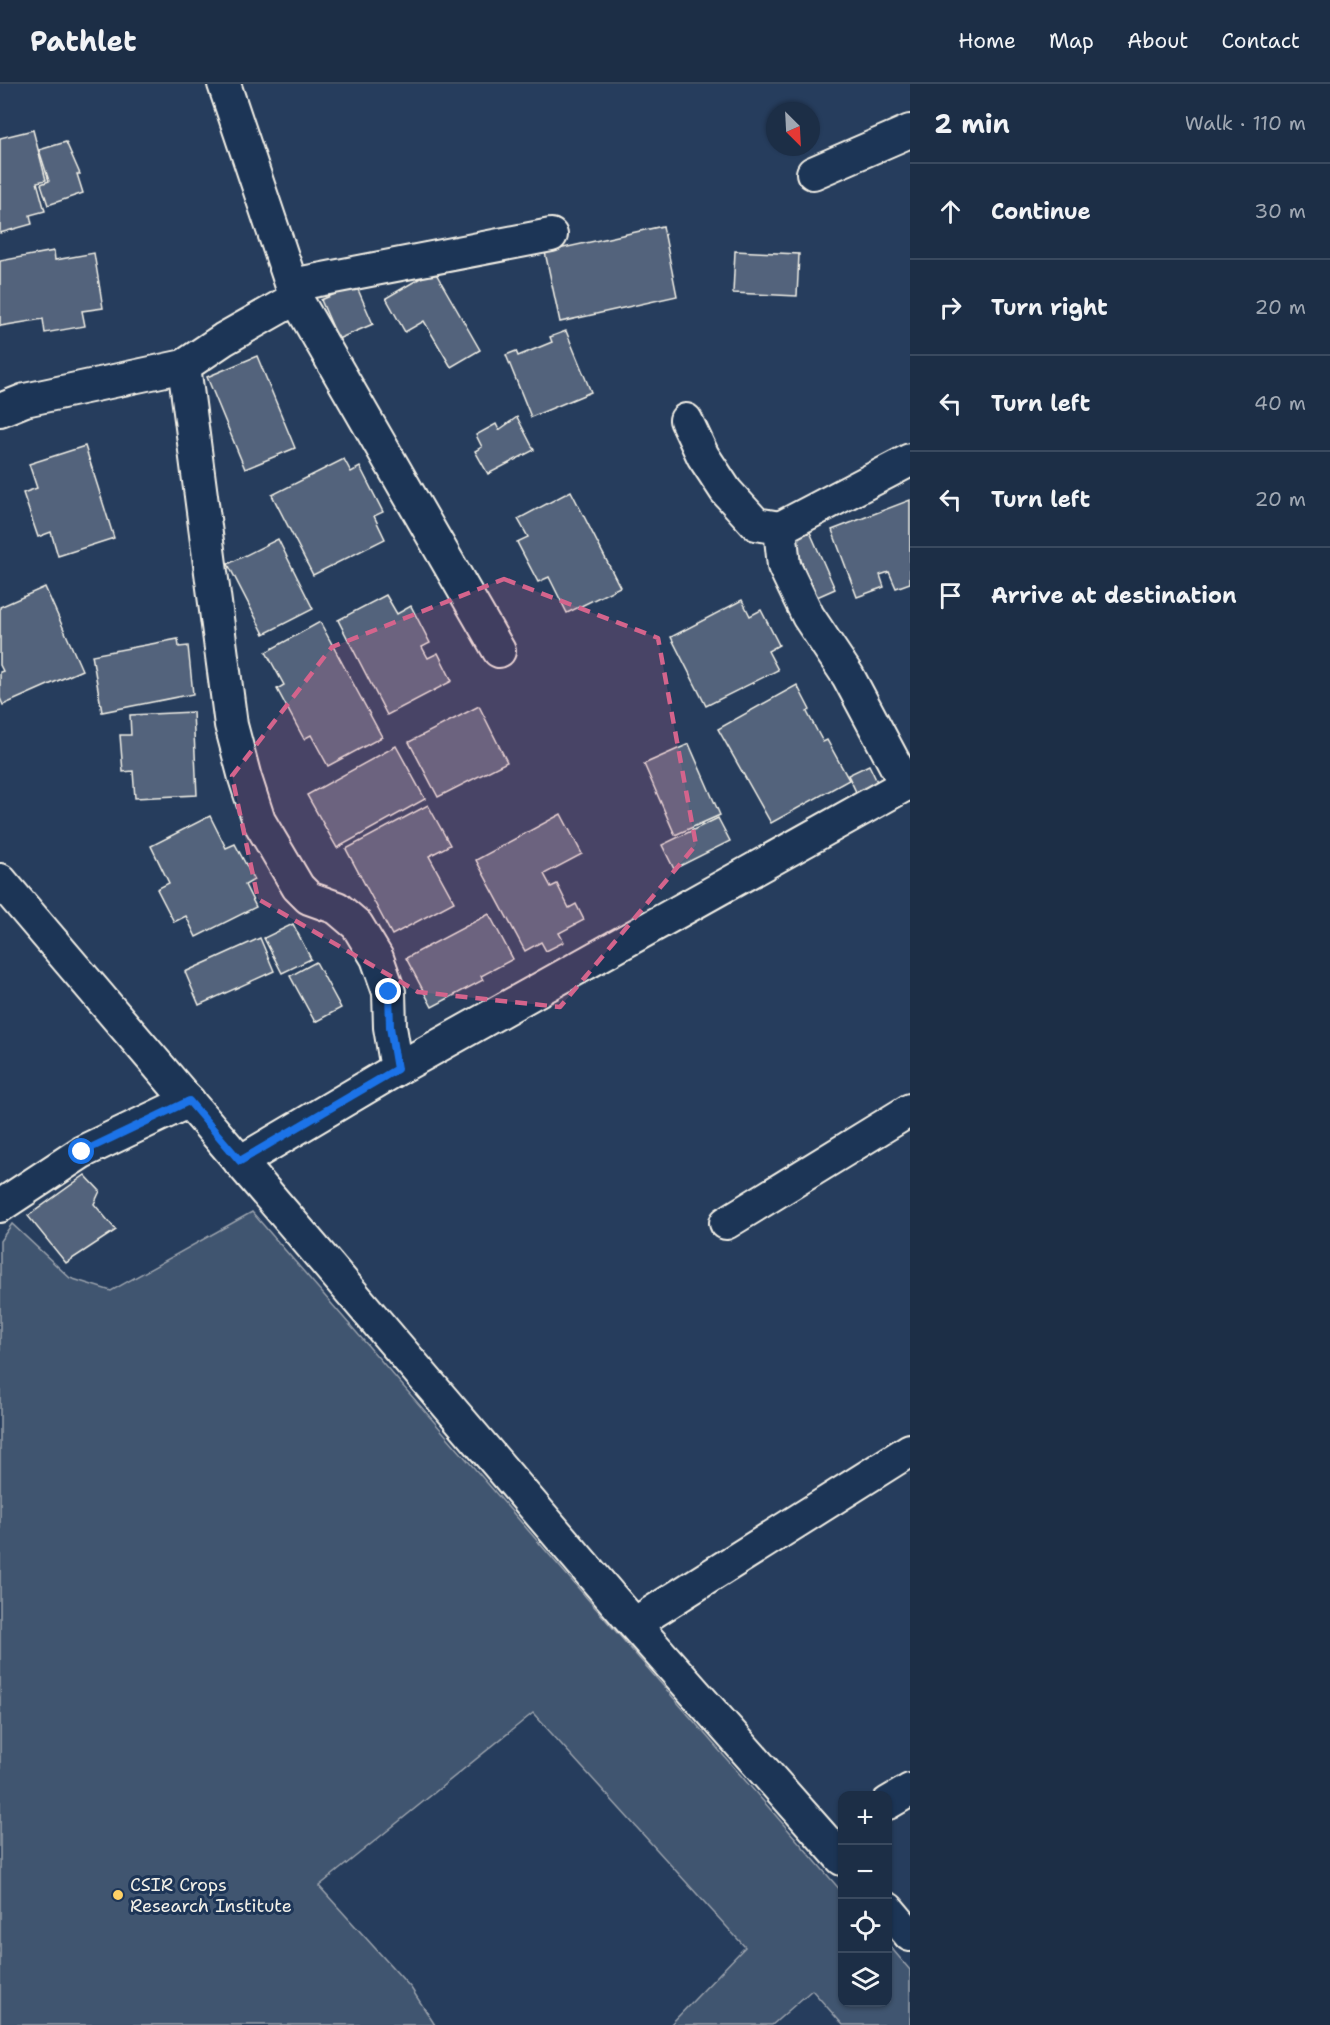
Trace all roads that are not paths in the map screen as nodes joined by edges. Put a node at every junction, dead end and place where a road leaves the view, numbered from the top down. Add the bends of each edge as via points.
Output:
1 (224, 84) edge
2 (910, 131) edge
3 (813, 173) dead end
4 (551, 235) dead end
5 (294, 291) junction
6 (184, 366) junction
7 (0, 410) edge
8 (686, 420) dead end
9 (910, 460) edge
10 (780, 528) junction
11 (499, 651) dead end
12 (908, 783) edge
13 (0, 880) edge
14 (397, 1069) junction
15 (189, 1101) junction
16 (910, 1110) edge
17 (240, 1161) junction
18 (0, 1206) edge
19 (726, 1223) dead end
20 (910, 1450) edge
21 (634, 1624) junction
22 (910, 1790) edge
23 (892, 1801) edge
24 (836, 1842) edge
25 (892, 1914) edge
26 (910, 1935) edge

1 - 5 street
2 - 3 street
4 - 5 street
5 - 6 street
5 - 11 street
6 - 7 street via 25,400
6 - 14 street via 231,725 245,778 259,821 298,887 309,898 337,908 357,926 377,958 389,992
8 - 10 street via 726,491 756,524
9 - 10 street
10 - 12 street via 784,566 808,616 848,676
12 - 14 street
13 - 15 street
14 - 17 street
15 - 17 street
15 - 18 street via 82,1152
16 - 19 street
17 - 21 street
20 - 21 street
21 - 24 street
22 - 23 street
25 - 26 street

